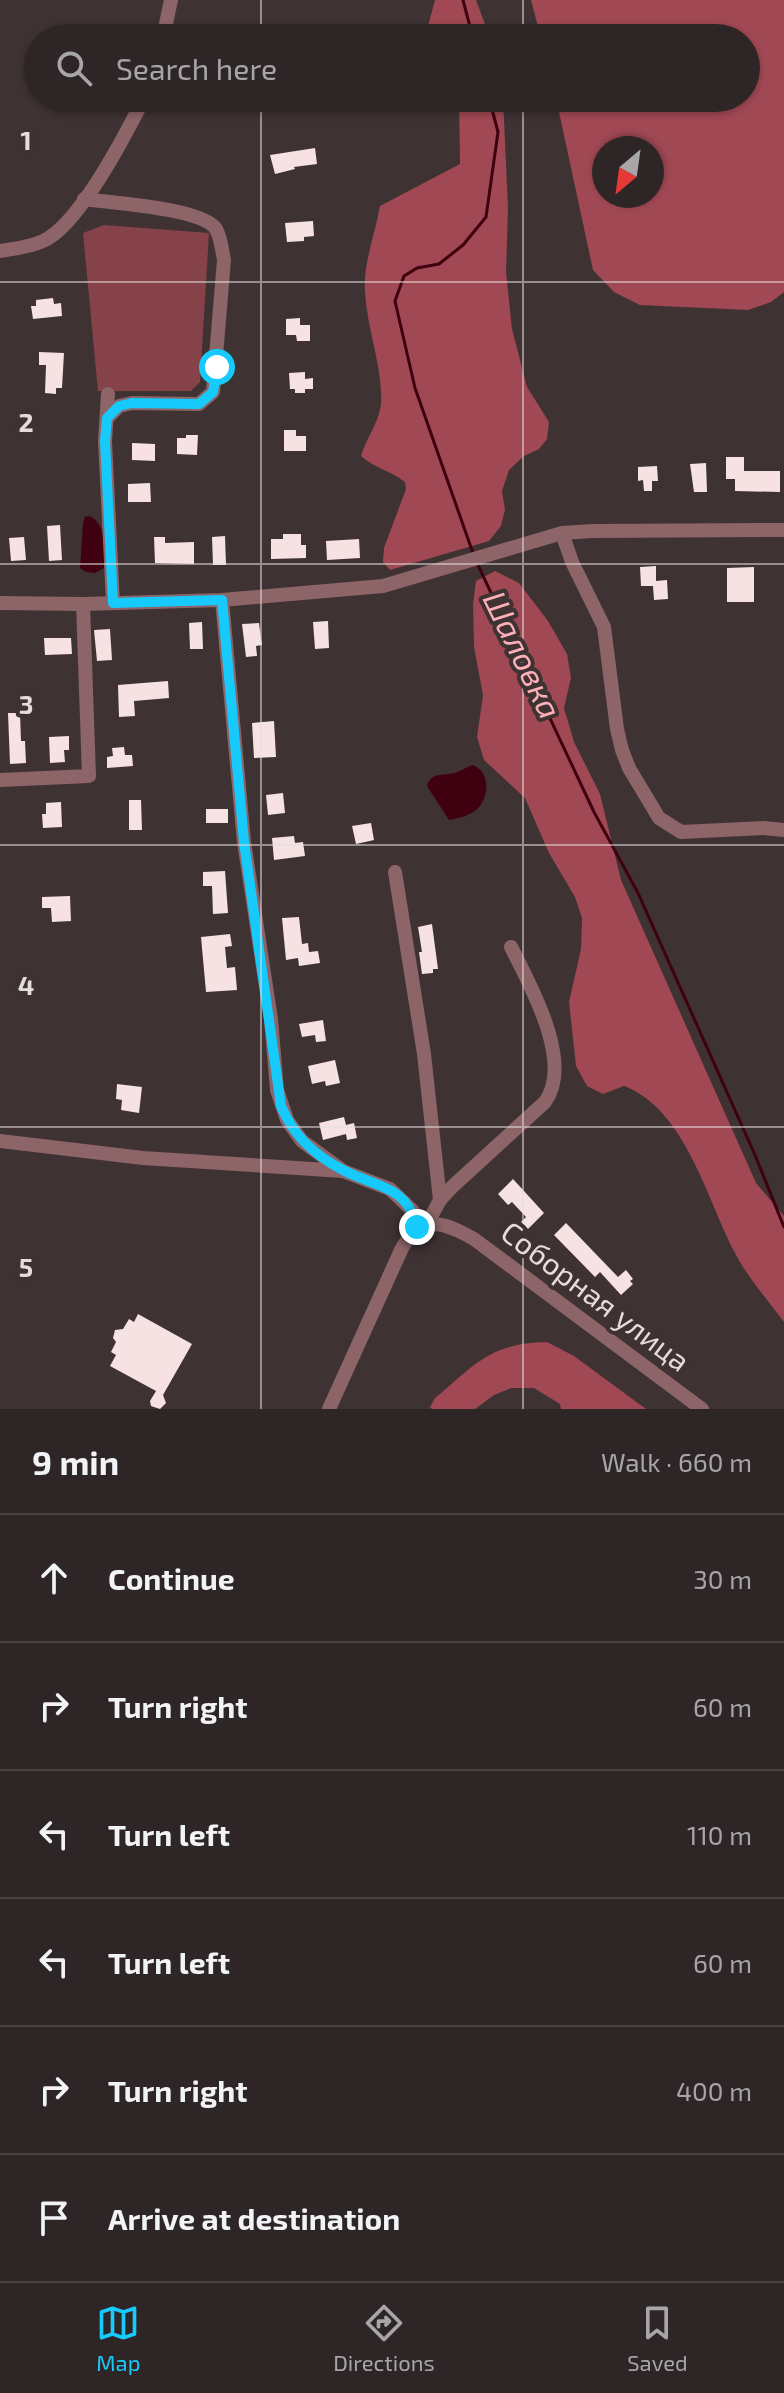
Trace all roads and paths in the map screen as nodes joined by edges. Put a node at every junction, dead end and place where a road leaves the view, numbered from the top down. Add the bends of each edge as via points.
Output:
1 (171, 0) edge
2 (166, 24) edge
3 (137, 112) edge
4 (84, 199) junction
5 (0, 251) edge
6 (108, 394) dead end
7 (107, 418) junction
8 (784, 530) edge
9 (562, 533) junction
10 (222, 600) junction
11 (0, 603) edge
12 (113, 603) junction
13 (83, 604) junction
14 (0, 780) edge
15 (784, 830) edge
16 (395, 872) dead end
17 (511, 947) dead end
18 (0, 1141) edge
19 (343, 1171) junction
20 (440, 1200) junction
21 (422, 1226) junction
22 (329, 1409) edge
23 (702, 1409) edge

1 - 2 street
3 - 4 street
4 - 5 street via 45,240
4 - 7 street via 203,218 215,227 224,260 213,392 199,404 119,406
6 - 7 street
7 - 12 street
8 - 9 street
9 - 10 street via 383,586
9 - 15 street via 604,627 622,750 659,818 681,832
10 - 12 street
10 - 19 street via 244,842 277,1090 287,1120 302,1141
11 - 13 street
12 - 13 street
13 - 14 street via 89,776
16 - 20 street
17 - 20 street via 546,1022 554,1089
18 - 19 street via 143,1158
19 - 21 street via 390,1189
20 - 21 street
21 - 22 street via 402,1248
21 - 23 street, Соборная улица via 455,1228 474,1239

